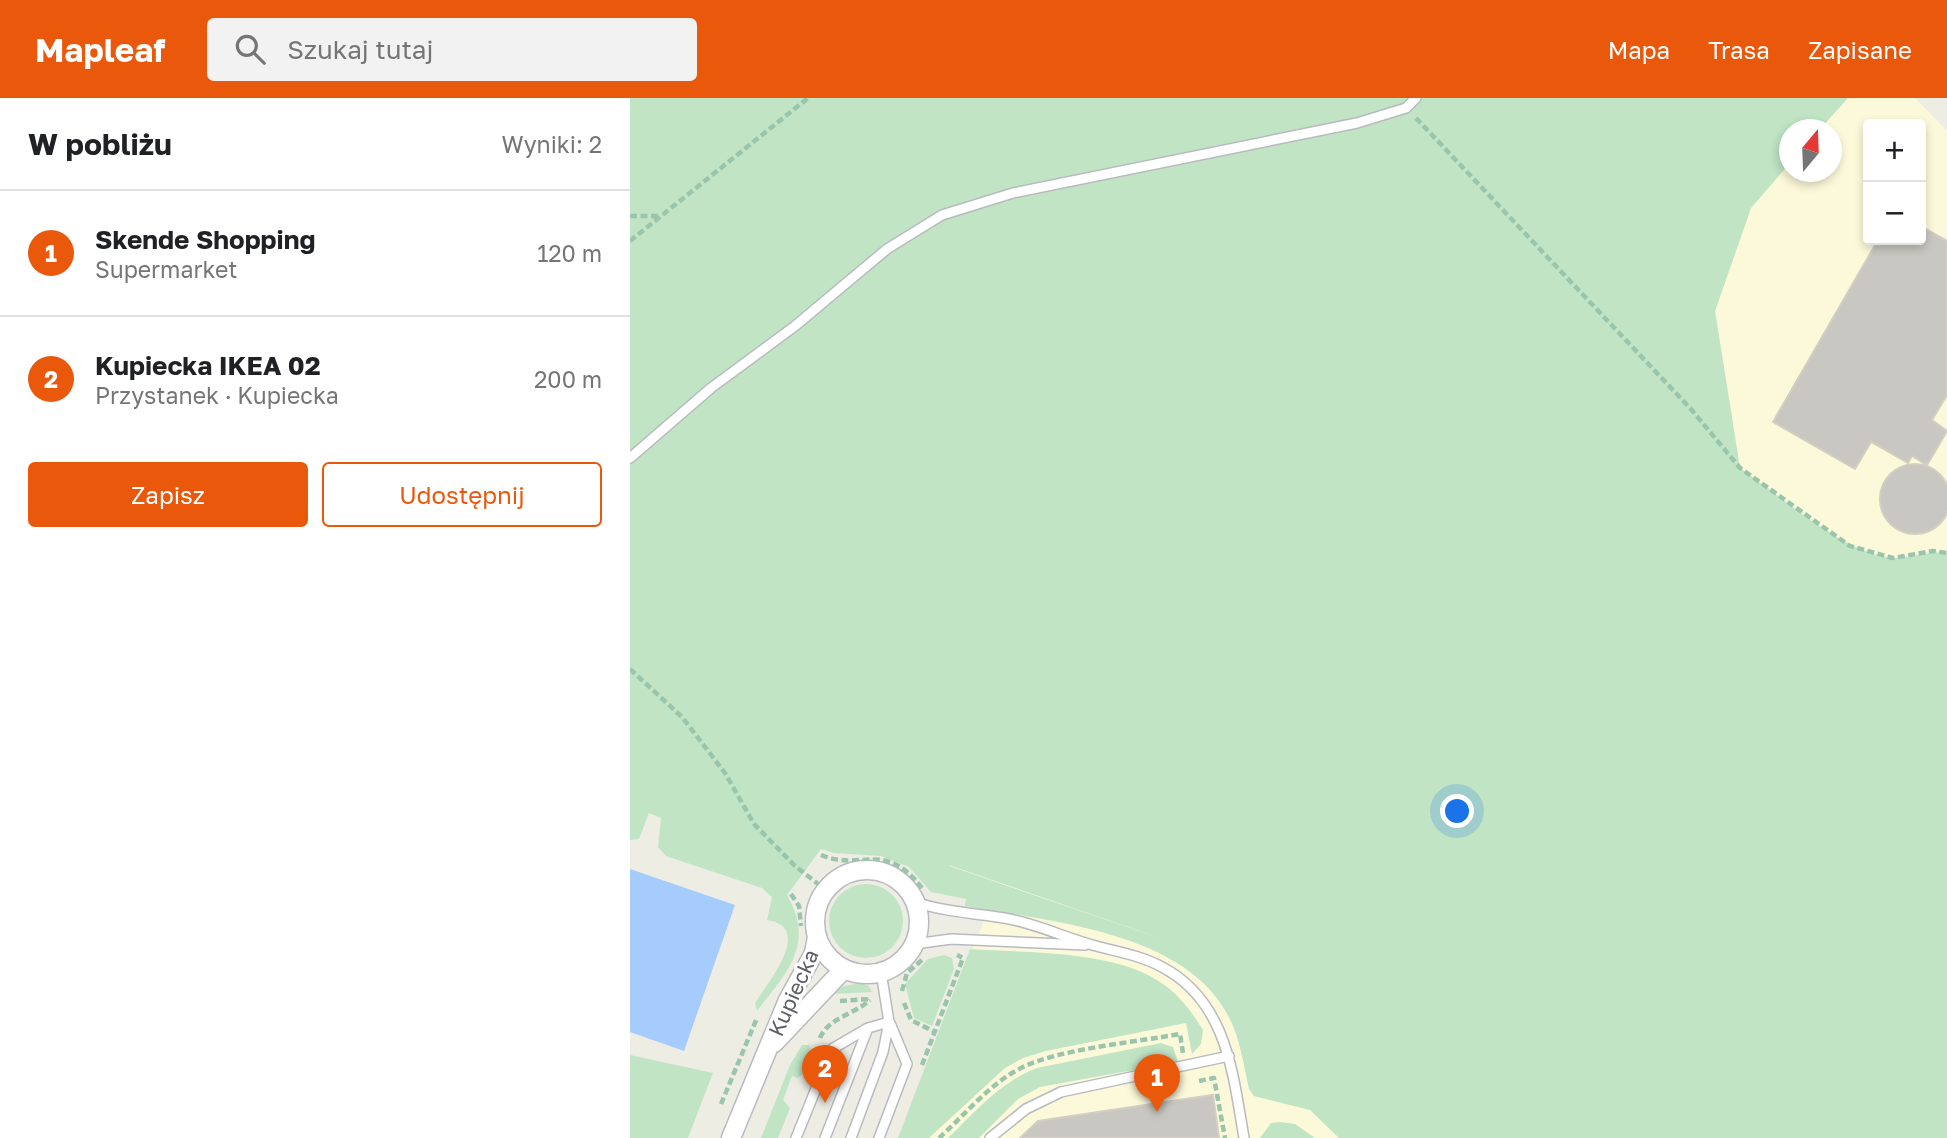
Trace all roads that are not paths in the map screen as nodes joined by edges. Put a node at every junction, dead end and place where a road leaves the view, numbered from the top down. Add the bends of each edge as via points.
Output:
1 (1416, 98) edge
2 (630, 458) edge
3 (920, 897) junction
4 (817, 937) junction
5 (915, 944) junction
6 (1094, 945) junction
7 (844, 969) junction
8 (881, 972) junction
9 (889, 1022) junction
10 (868, 1028) junction
11 (769, 1048) junction
12 (1229, 1056) junction
13 (732, 1138) edge
14 (796, 1138) edge
15 (825, 1138) edge
16 (851, 1138) edge
17 (879, 1138) edge
18 (990, 1138) edge
19 (1244, 1138) edge

1 - 2 lane via 1406,107 1357,123 1013,192 942,215 887,249
3 - 4 street via 898,879 878,871 849,873 826,890 816,909
3 - 5 street
3 - 6 lane via 952,913 1031,924
4 - 7 street via 828,956
4 - 11 street, Kupiecka via 814,953
5 - 6 lane via 951,939
5 - 8 street via 901,962
6 - 12 lane via 1147,960 1178,977 1212,1015
7 - 8 street
7 - 11 street, Kupiecka
8 - 9 lane
9 - 10 lane
9 - 16 lane via 883,1052
9 - 17 lane via 906,1064
10 - 14 lane via 832,1049
10 - 15 lane
11 - 13 street, Kupiecka
12 - 18 lane via 1061,1092 1026,1109
12 - 19 lane

